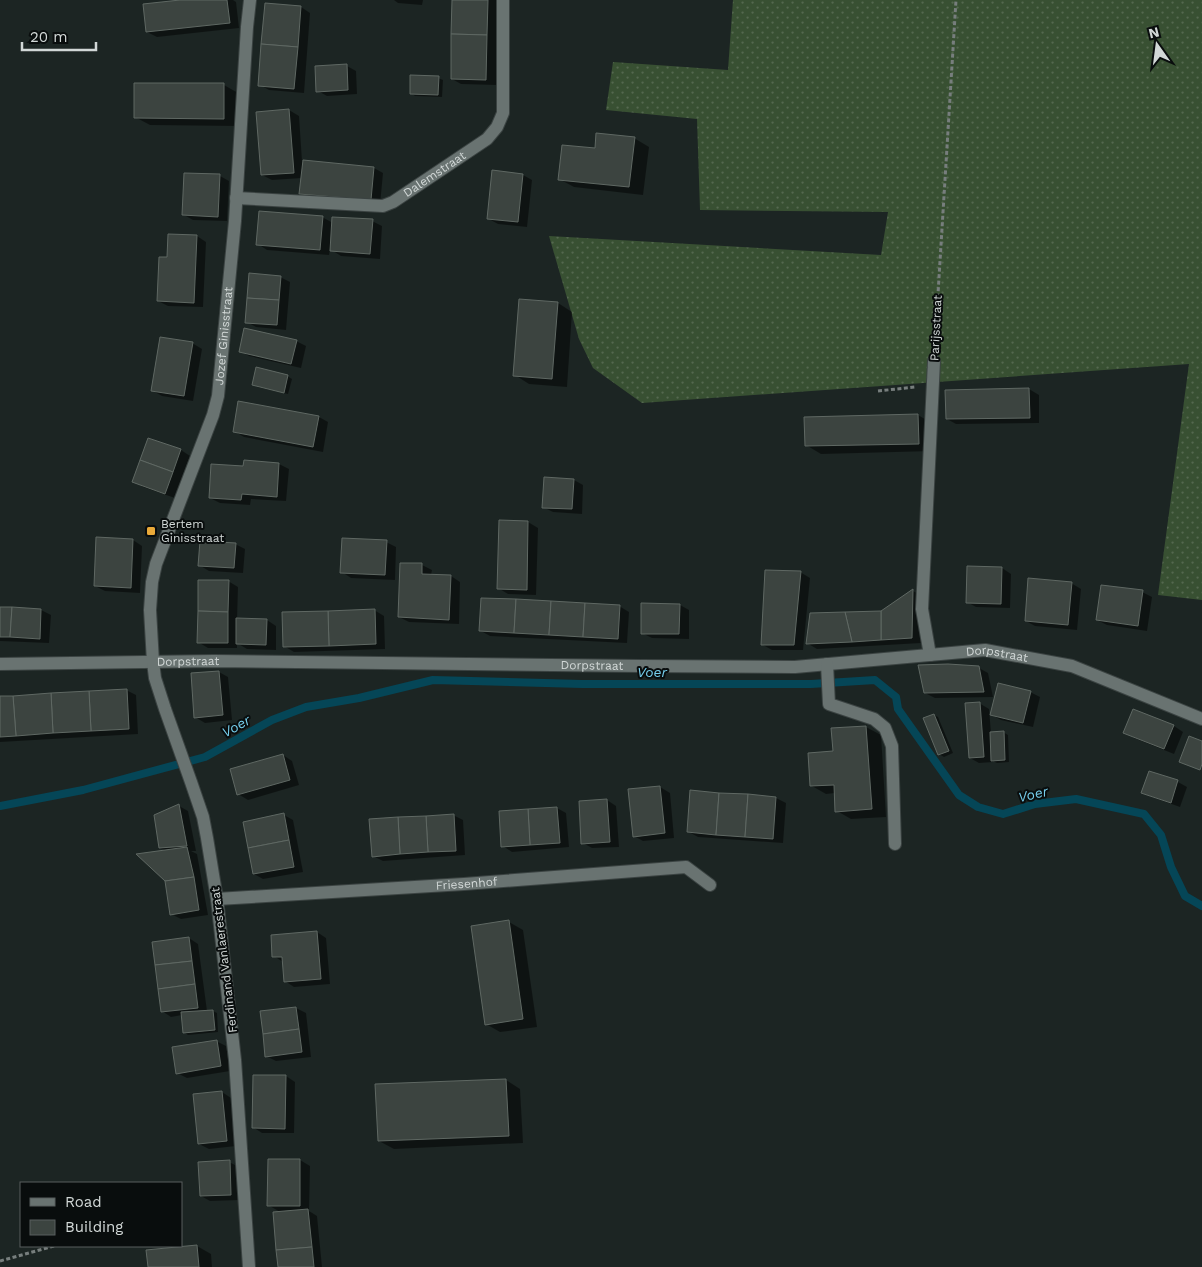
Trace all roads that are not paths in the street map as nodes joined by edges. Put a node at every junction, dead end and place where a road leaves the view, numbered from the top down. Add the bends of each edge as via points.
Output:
1 (250, 0) edge
2 (503, 0) edge
3 (236, 198) junction
4 (934, 361) road end
5 (930, 655) junction
6 (153, 662) junction
7 (0, 664) edge
8 (827, 670) junction
9 (1202, 719) edge
10 (896, 844) dead end
11 (710, 885) dead end
12 (217, 899) junction
13 (249, 1267) edge

1 - 3 street, Jozef Ginisstraat
2 - 3 street, Dalemstraat via 503,113 497,128 487,138 383,206
3 - 6 street, Jozef Ginisstraat via 218,396 156,564 150,610
4 - 5 street, Parijsstraat via 922,609
5 - 8 street, Dorpstraat
5 - 9 street, Dorpstraat via 985,650 1072,666
6 - 7 street, Dorpstraat
6 - 8 street, Dorpstraat via 795,667
6 - 12 street, Ferdinand Vanlaerestraat via 160,693 202,817
8 - 10 street via 829,704 874,720 885,728 892,746
11 - 12 street, Friesenhof via 686,867
12 - 13 street, Ferdinand Vanlaerestraat via 235,1060

